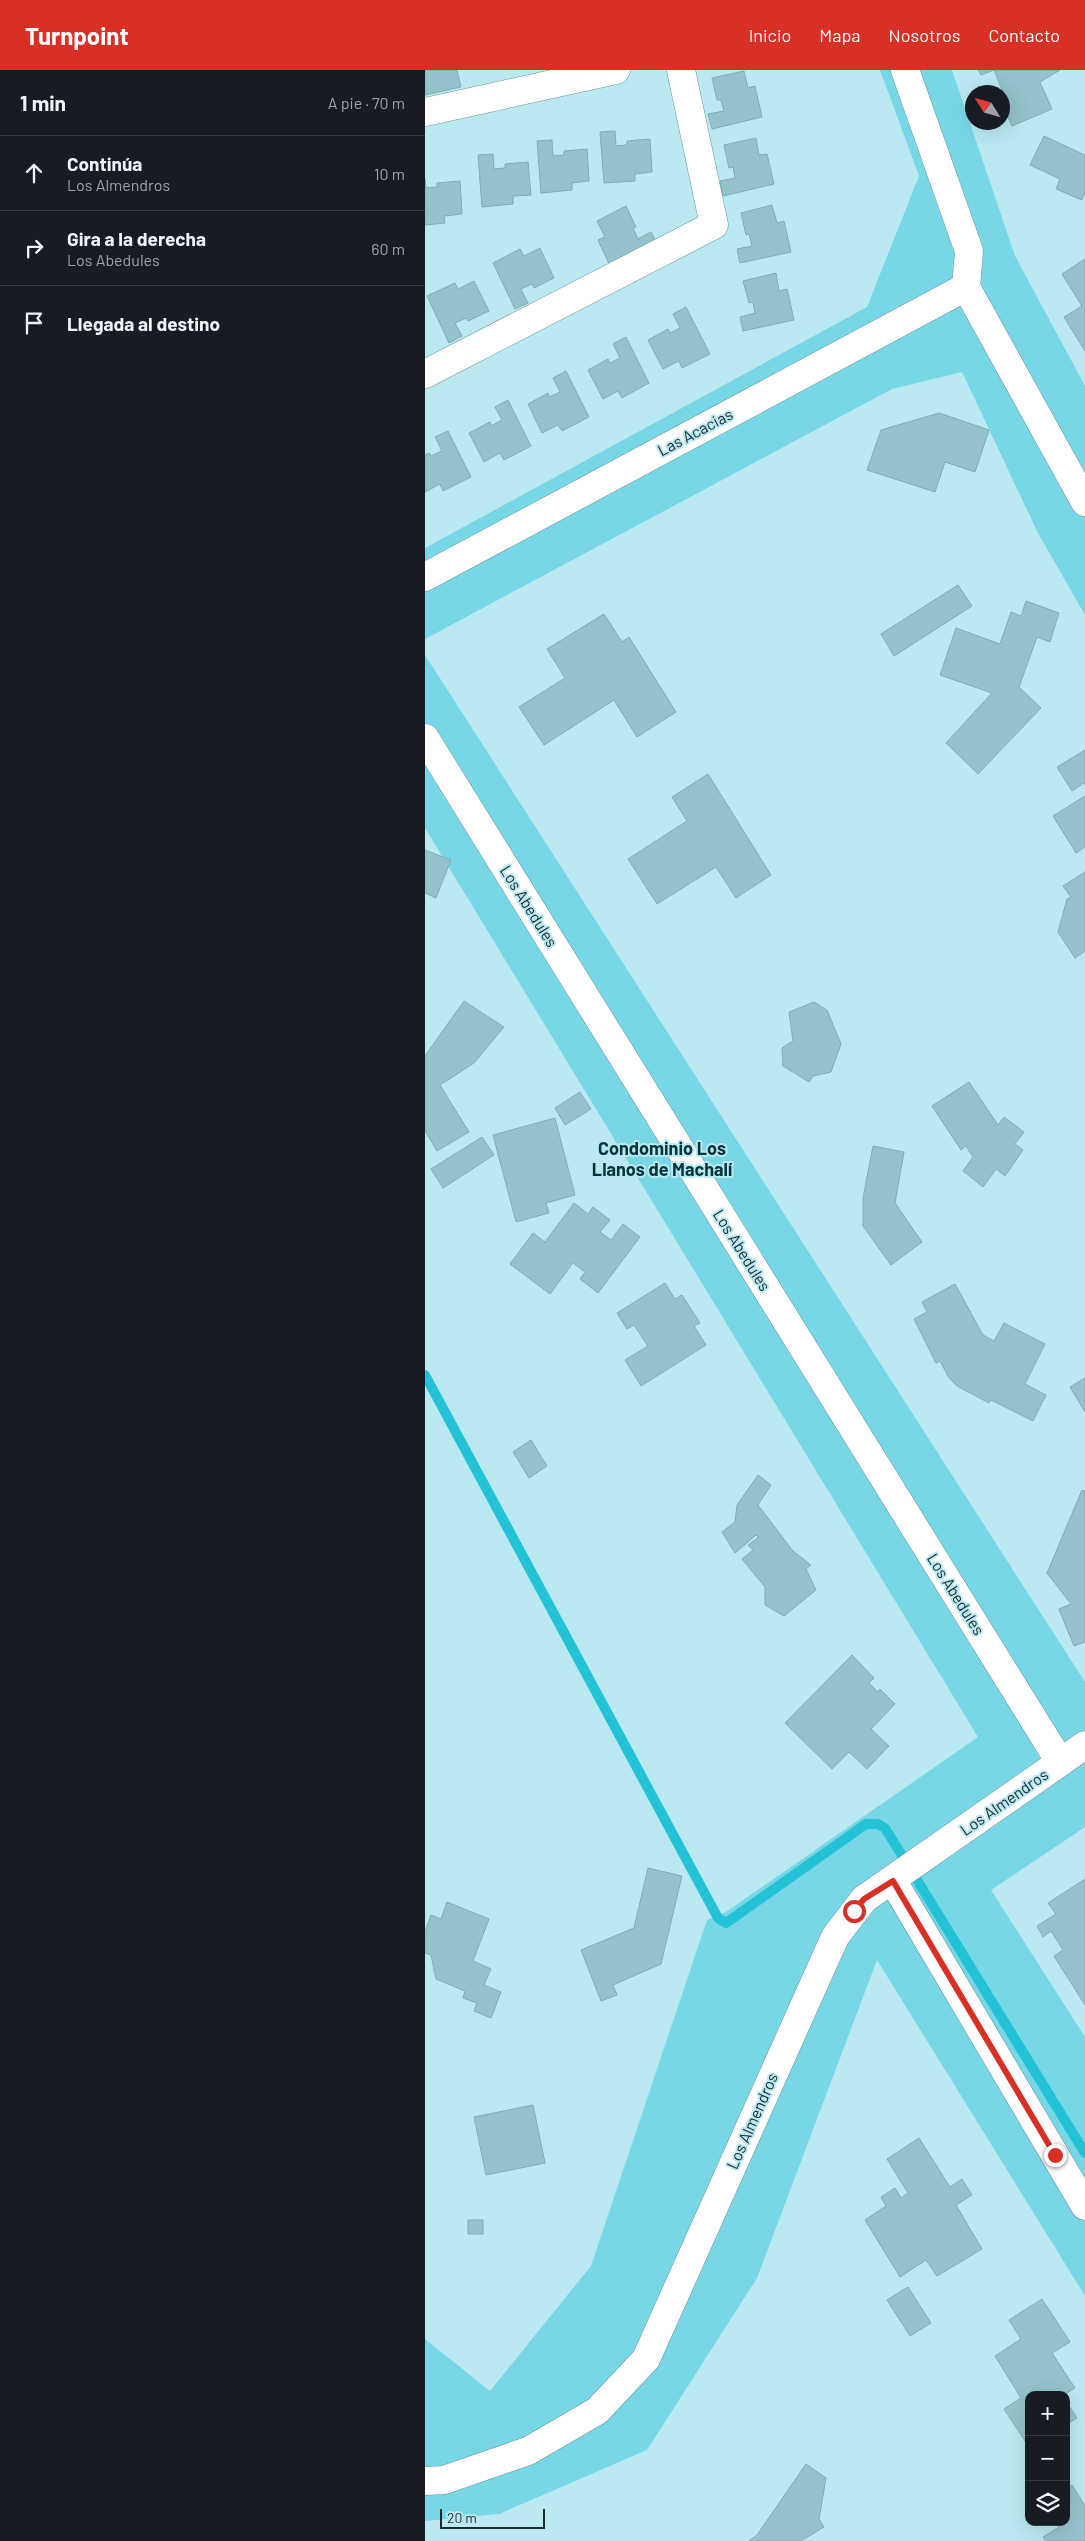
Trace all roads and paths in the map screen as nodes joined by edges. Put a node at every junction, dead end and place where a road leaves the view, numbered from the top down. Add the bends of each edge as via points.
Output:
1 (615, 70) edge
2 (681, 70) edge
3 (905, 70) edge
4 (425, 112) edge
5 (966, 287) junction
6 (425, 374) edge
7 (1085, 502) edge
8 (425, 577) edge
9 (425, 738) edge
10 (1085, 1745) edge
11 (1060, 1762) junction
12 (893, 1881) junction
13 (1085, 2206) edge
14 (425, 2482) edge

1 - 4 street
2 - 6 street via 714,225
3 - 5 street via 969,251
5 - 7 street
5 - 8 street, Las Acacias
9 - 11 street, Los Abedules
10 - 11 street, Los Almendros
11 - 12 street, Los Almendros
12 - 13 street
12 - 14 street, Los Almendros via 864,1899 835,1936 646,2359 597,2411 528,2451 444,2480

